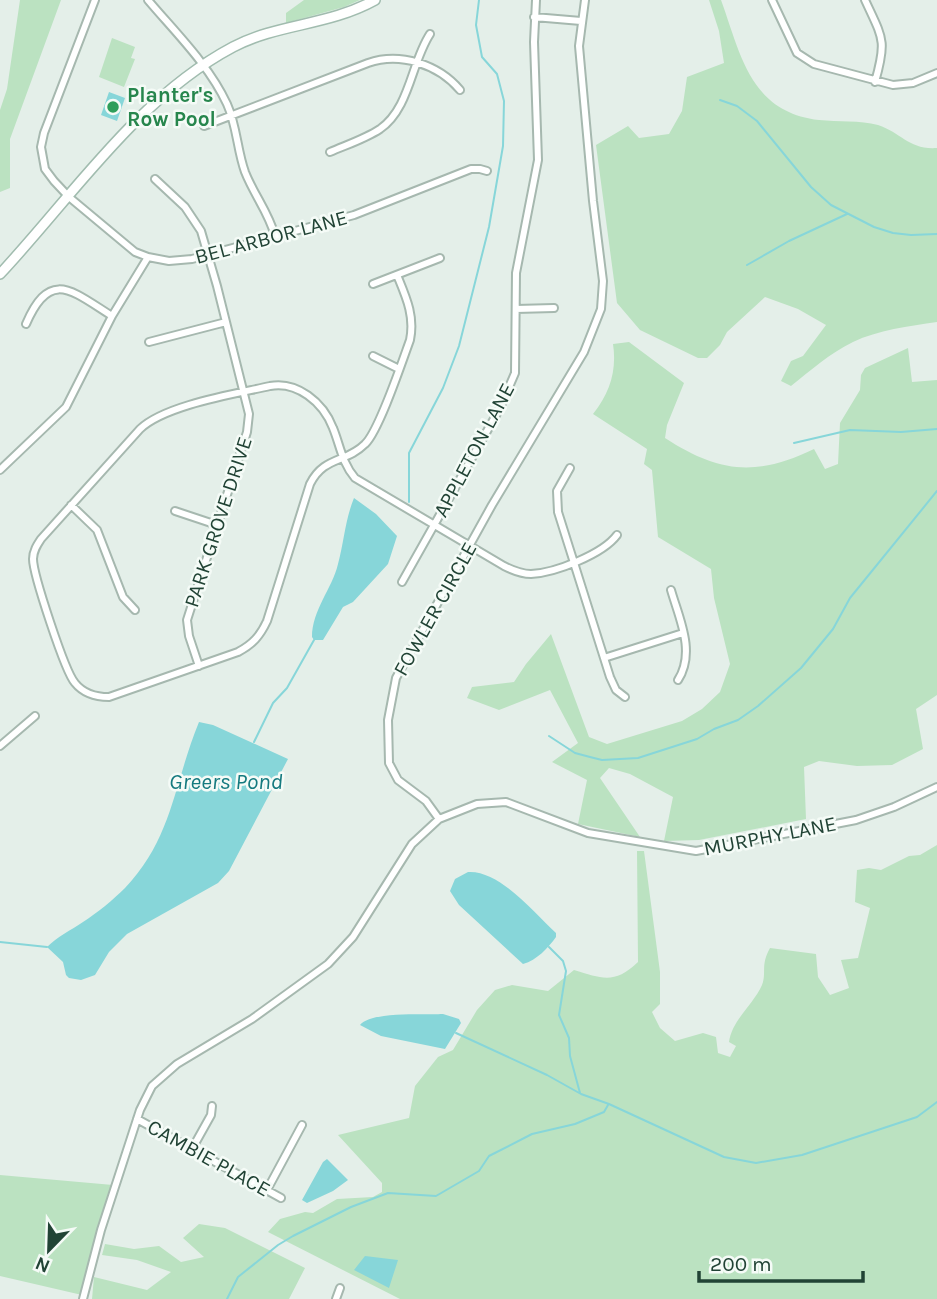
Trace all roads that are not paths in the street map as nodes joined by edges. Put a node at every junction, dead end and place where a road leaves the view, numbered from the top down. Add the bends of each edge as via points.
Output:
1 (95, 0) edge
2 (148, 0) edge
3 (374, 0) edge
4 (536, 0) edge
5 (585, 0) edge
6 (772, 0) edge
7 (865, 0) edge
8 (534, 17) junction
9 (581, 21) junction
10 (430, 33) dead end
11 (416, 62) junction
12 (203, 66) junction
13 (937, 73) edge
14 (875, 82) junction
15 (460, 90) dead end
16 (231, 115) junction
17 (204, 127) dead end
18 (330, 152) dead end
19 (487, 171) dead end
20 (155, 179) dead end
21 (69, 197) junction
22 (275, 236) junction
23 (208, 255) junction
24 (148, 257) junction
25 (440, 258) dead end
26 (0, 274) edge
27 (397, 275) junction
28 (373, 284) dead end
29 (554, 308) dead end
30 (516, 309) junction
31 (112, 316) junction
32 (226, 322) junction
33 (26, 324) dead end
34 (149, 342) dead end
35 (373, 356) dead end
36 (399, 369) junction
37 (245, 392) junction
38 (343, 457) junction
39 (570, 468) dead end
40 (0, 470) edge
41 (71, 505) junction
42 (175, 511) dead end
43 (217, 525) junction
44 (434, 525) junction
45 (617, 535) dead end
46 (470, 546) junction
47 (574, 562) junction
48 (402, 582) dead end
49 (671, 590) dead end
50 (135, 610) dead end
51 (683, 633) junction
52 (604, 658) junction
53 (199, 666) junction
54 (678, 680) dead end
55 (625, 697) dead end
56 (35, 716) dead end
57 (0, 746) edge
58 (937, 787) edge
59 (439, 819) junction
60 (212, 1106) dead end
61 (137, 1119) junction
62 (302, 1125) dead end
63 (192, 1149) junction
64 (267, 1190) junction
65 (281, 1198) dead end
66 (340, 1288) dead end
67 (83, 1299) edge
68 (336, 1299) edge

1 - 21 street, BEL ARBOR LANE via 42,142 45,169
2 - 12 street
3 - 12 main road via 341,16 250,39
4 - 8 street, APPLETON LANE
5 - 9 street, FOWLER CIRCLE
6 - 14 street via 804,60
7 - 14 street via 883,40
8 - 9 street
8 - 30 street, APPLETON LANE via 538,169 517,257
9 - 46 street, FOWLER CIRCLE via 579,46 603,281 601,309 584,352
10 - 11 street
11 - 15 street
11 - 16 street via 375,60
11 - 18 street via 401,104 388,122
12 - 16 street
12 - 21 main road via 147,111
13 - 14 street via 908,84
16 - 17 street
16 - 22 street via 246,173
19 - 22 street, BEL ARBOR LANE via 471,169 363,211
20 - 23 street, PARK GROVE DRIVE via 191,214
21 - 24 street, BEL ARBOR LANE via 124,245
21 - 26 main road
22 - 23 street, BEL ARBOR LANE
23 - 24 street, BEL ARBOR LANE via 177,261
23 - 32 street, PARK GROVE DRIVE
24 - 31 street
25 - 27 street
27 - 28 street
27 - 36 street via 412,319
29 - 30 street
30 - 44 street, APPLETON LANE via 512,382
31 - 33 street via 74,292 58,289 38,299
31 - 40 street via 66,407
32 - 34 street
32 - 37 street, PARK GROVE DRIVE
35 - 36 street
36 - 38 street via 369,440
37 - 38 street via 281,384 298,388 330,421
37 - 41 street via 151,420
37 - 43 street, PARK GROVE DRIVE via 247,432
38 - 44 street via 361,482
38 - 53 street via 324,465 310,484 260,636 239,652
39 - 47 street via 556,501
41 - 50 street via 97,530 123,597
41 - 53 street via 41,538 33,559 75,684 90,694 109,697
42 - 43 street
43 - 53 street, PARK GROVE DRIVE via 187,620
44 - 46 street
44 - 48 street, APPLETON LANE
45 - 47 street via 603,550
46 - 47 street via 522,573 541,573
46 - 59 street, FOWLER CIRCLE via 400,669 388,720 390,767
47 - 52 street
49 - 51 street
51 - 52 street
51 - 54 street via 686,661
52 - 55 street via 614,686
56 - 57 street
58 - 59 street, MURPHY LANE via 856,820 696,851 588,833 506,802 477,804
59 - 61 street via 412,844 340,952 278,1001 164,1073
60 - 63 street
61 - 63 street, CAMBIE PLACE
61 - 67 street
62 - 64 street
63 - 64 street, CAMBIE PLACE
64 - 65 street, CAMBIE PLACE
66 - 68 street

